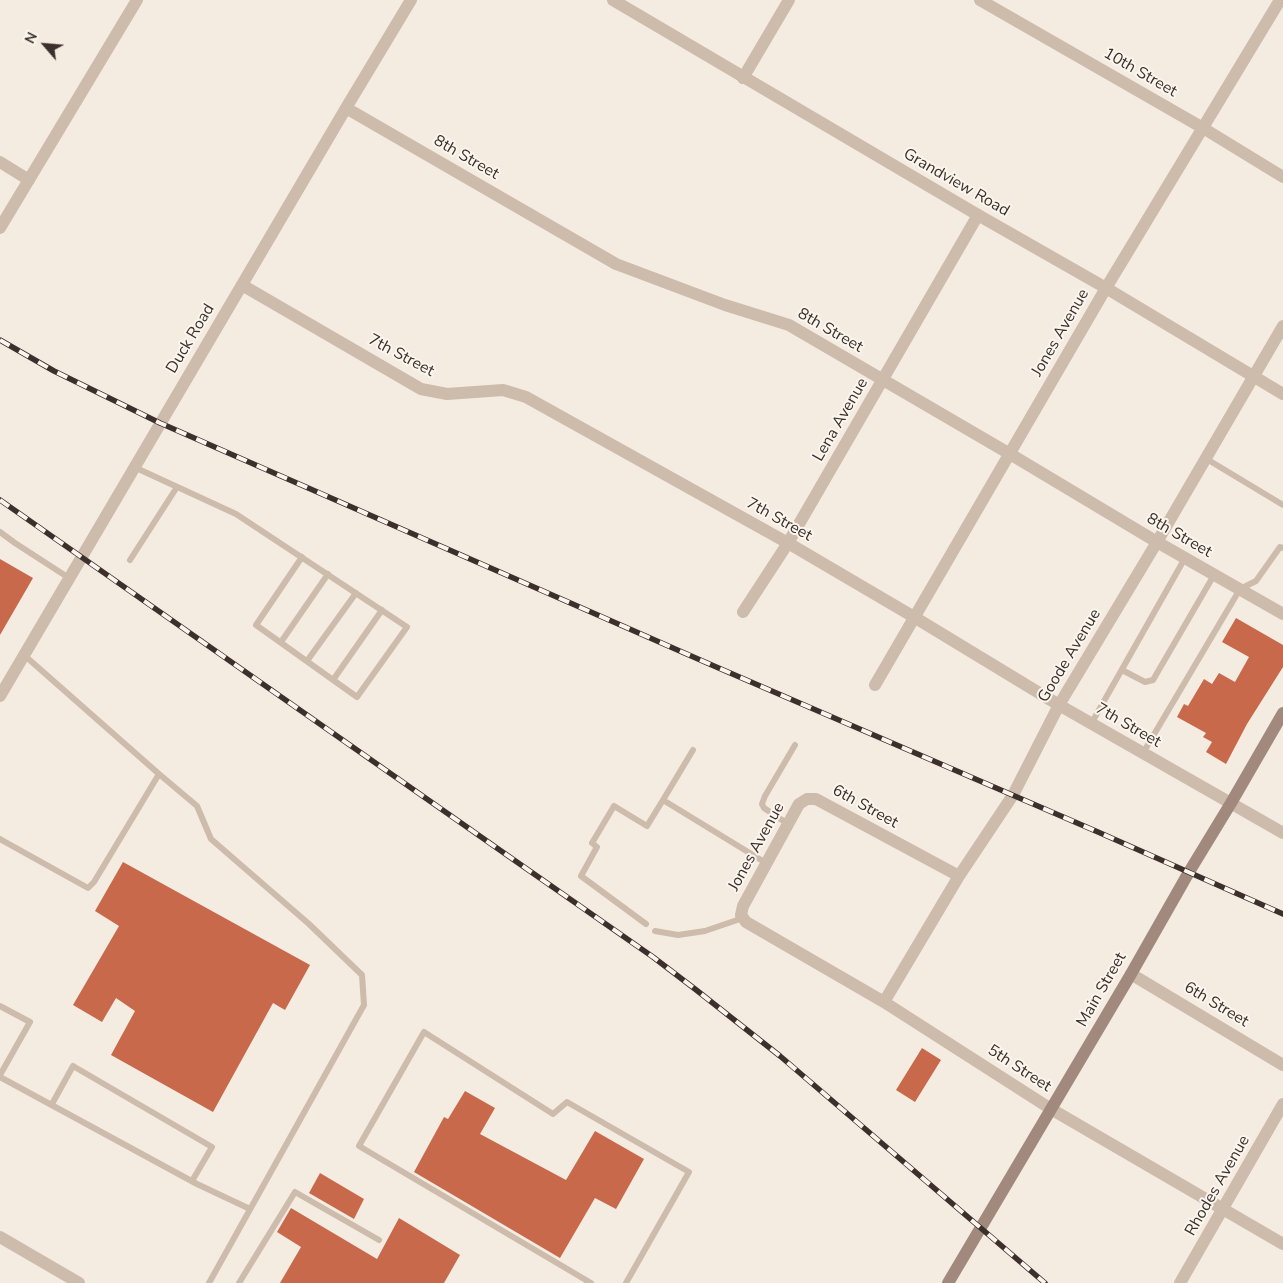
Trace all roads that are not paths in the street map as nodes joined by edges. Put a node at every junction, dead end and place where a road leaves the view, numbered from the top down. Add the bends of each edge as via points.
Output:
1 (138, 0) edge
2 (411, 0) edge
3 (613, 0) edge
4 (789, 0) edge
5 (980, 0) edge
6 (1280, 0) edge
7 (743, 78) junction
8 (346, 108) junction
9 (1203, 128) junction
10 (0, 162) edge
11 (1283, 177) edge
12 (30, 180) junction
13 (978, 215) junction
14 (0, 228) edge
15 (242, 285) junction
16 (1106, 288) junction
17 (1283, 326) edge
18 (1254, 377) junction
19 (882, 380) junction
20 (1283, 394) edge
21 (1010, 454) junction
22 (1205, 458) junction
23 (134, 467) junction
24 (178, 487) junction
25 (1283, 505) edge
26 (0, 532) edge
27 (1157, 542) junction
28 (788, 543) junction
29 (1283, 548) edge
30 (302, 557) junction
31 (1185, 558) junction
32 (130, 560) dead end
33 (328, 574) junction
34 (1214, 575) junction
35 (69, 578) junction
36 (1240, 589) junction
37 (356, 593) junction
38 (382, 610) junction
39 (743, 612) dead end
40 (1283, 614) edge
41 (914, 617) junction
42 (281, 642) junction
43 (24, 655) junction
44 (308, 661) junction
45 (1122, 670) junction
46 (333, 680) junction
47 (874, 685) dead end
48 (0, 696) edge
49 (1059, 705) junction
50 (1283, 713) edge
51 (1091, 724) junction
52 (794, 745) dead end
53 (693, 750) dead end
54 (1143, 753) junction
55 (159, 774) junction
56 (808, 799) joint
57 (663, 800) junction
58 (1231, 803) junction
59 (788, 824) junction
60 (1283, 833) edge
61 (0, 839) edge
62 (766, 864) junction
63 (958, 876) junction
64 (742, 916) junction
65 (646, 924) dead end
66 (655, 931) dead end
67 (1131, 974) junction
68 (884, 1002) junction
69 (0, 1006) edge
70 (1283, 1065) edge
71 (0, 1076) edge
72 (52, 1104) junction
73 (1283, 1104) edge
74 (1051, 1109) junction
75 (192, 1181) junction
76 (250, 1209) junction
77 (1223, 1209) junction
78 (0, 1237) edge
79 (379, 1240) dead end
80 (1283, 1244) edge
81 (79, 1283) edge
82 (209, 1283) edge
83 (240, 1283) edge
84 (592, 1283) edge
85 (626, 1283) edge
86 (948, 1283) edge
87 (1180, 1283) edge

1 - 12 street
2 - 8 street, Duck Road
3 - 7 street, Grandview Road
4 - 7 street
5 - 9 street, 10th Street
6 - 9 street, Jones Avenue
7 - 13 street, Grandview Road
8 - 15 street, Duck Road
8 - 19 street, 8th Street via 616,264 789,325
9 - 11 street, 10th Street
9 - 16 street, Jones Avenue
10 - 12 street
12 - 14 street
13 - 16 street, Grandview Road
13 - 19 street, Lena Avenue
15 - 23 street, Duck Road
15 - 28 street, 7th Street via 421,388 447,394 503,390 526,397
16 - 18 street, Grandview Road
16 - 21 street, Jones Avenue
17 - 18 street, Goode Avenue
18 - 20 street, Grandview Road
18 - 22 street, Goode Avenue
19 - 21 street, 8th Street
19 - 28 street, Lena Avenue
21 - 27 street, 8th Street
21 - 41 street, Jones Avenue
22 - 25 lane
22 - 27 street, Goode Avenue
23 - 24 lane
23 - 35 street, Duck Road
24 - 30 lane via 236,514
24 - 32 lane
26 - 35 lane
27 - 31 street, 8th Street
27 - 49 street, Goode Avenue
28 - 39 street, Lena Avenue
28 - 41 street, 7th Street
29 - 36 lane via 1280,546 1256,581
30 - 33 lane
30 - 42 lane via 256,625
31 - 34 street, 8th Street
31 - 45 lane
33 - 37 lane
33 - 42 lane
34 - 36 street, 8th Street
34 - 45 lane via 1153,680 1145,682
35 - 43 street, Duck Road
36 - 40 street, 8th Street
36 - 54 lane
37 - 38 lane
37 - 44 lane
38 - 46 lane
38 - 46 lane via 407,626 357,697
41 - 47 street, Jones Avenue
41 - 49 street, 7th Street
42 - 44 lane
43 - 48 street, Duck Road
43 - 55 lane
44 - 46 lane
45 - 51 lane
49 - 51 street, 7th Street
49 - 63 street, Goode Avenue via 1012,795
50 - 58 main road, Main Street
51 - 54 street, 7th Street
52 - 59 lane via 762,804
53 - 57 lane
54 - 58 street, 7th Street
55 - 61 lane via 88,888
55 - 76 lane via 197,806 211,839 362,975 364,1005
56 - 59 street, Jones Avenue via 800,804
56 - 63 street, 6th Street via 816,798
57 - 62 lane
57 - 65 lane via 647,826 614,806 592,843 596,847 581,876
58 - 60 street, 7th Street
58 - 67 main road, Main Street
59 - 62 street, Jones Avenue
62 - 64 street, Jones Avenue via 742,906
63 - 68 street, Goode Avenue
64 - 66 lane via 705,931 678,935
64 - 68 street, 5th Street via 746,922
67 - 70 street, 6th Street
67 - 74 main road, Main Street
68 - 74 street, 5th Street
69 - 71 lane via 30,1022
71 - 72 lane
72 - 75 lane
72 - 75 lane via 72,1066 212,1147
73 - 77 street, Rhodes Avenue
74 - 77 street, 5th Street
74 - 86 main road, Main Street
75 - 76 lane
76 - 82 lane
77 - 80 street, 5th Street
77 - 87 street, Rhodes Avenue
78 - 81 street
79 - 83 lane via 295,1192
84 - 85 lane via 358,1146 424,1032 553,1114 567,1102 689,1172

